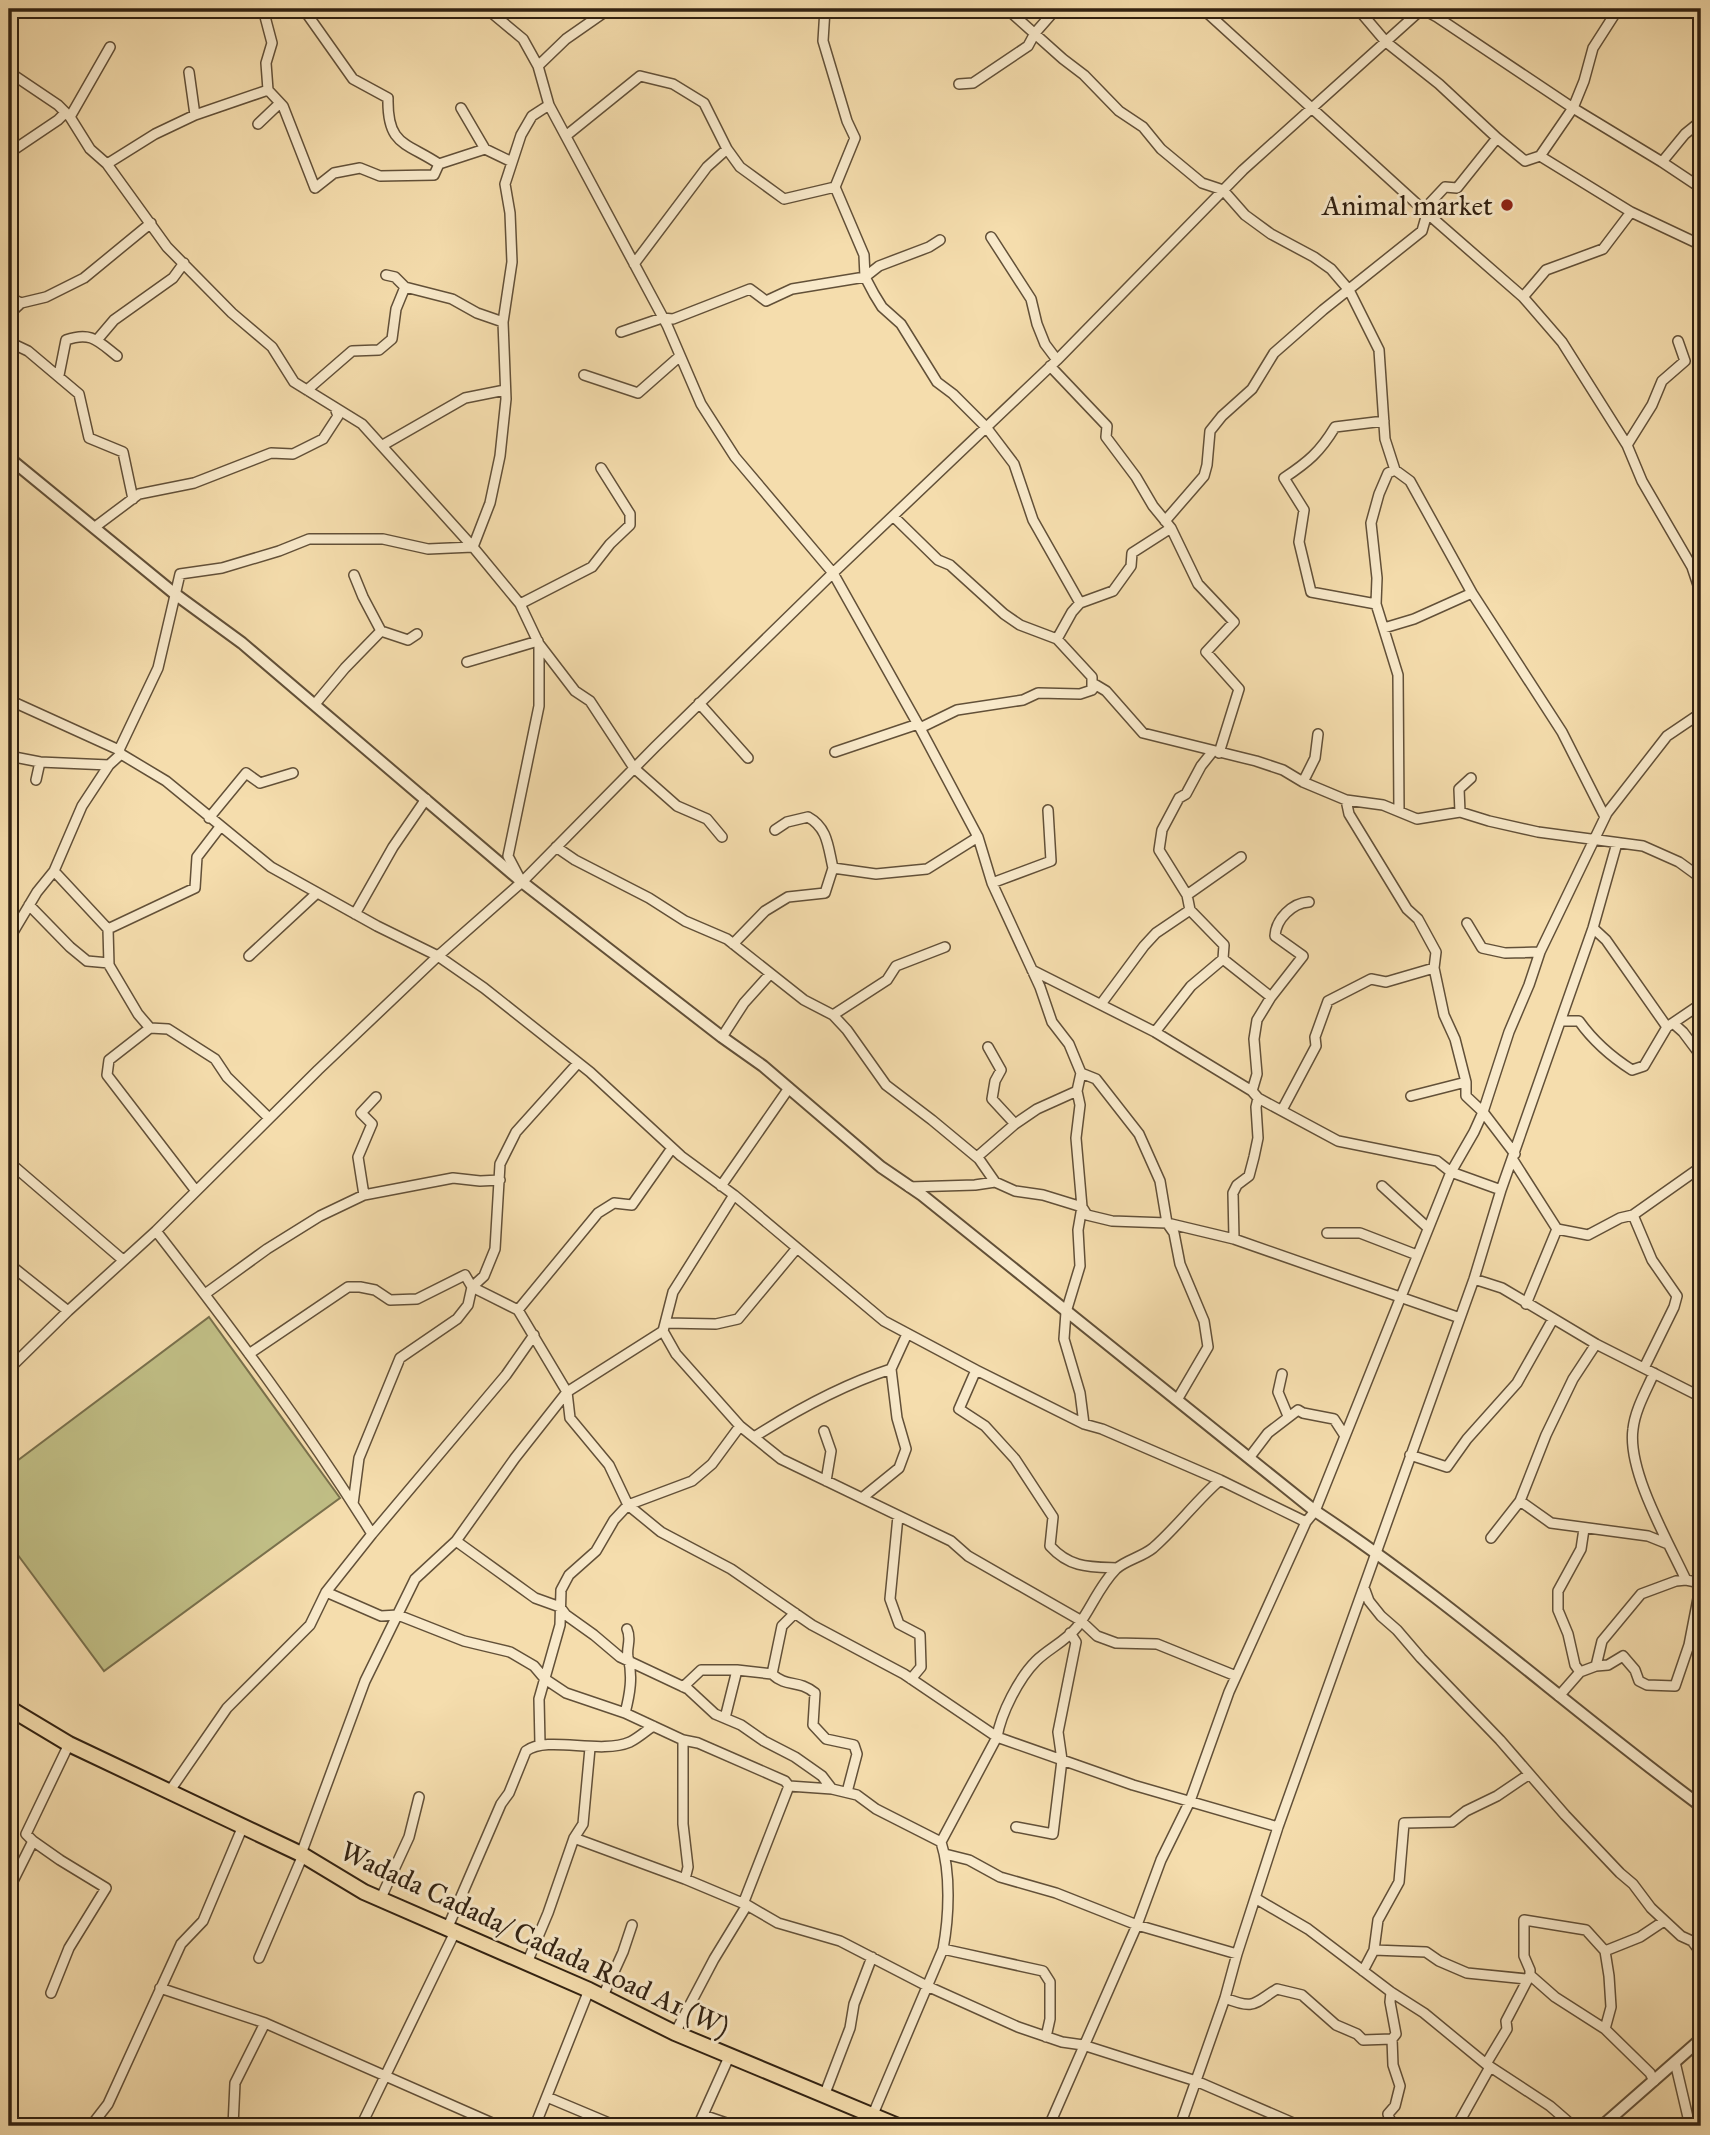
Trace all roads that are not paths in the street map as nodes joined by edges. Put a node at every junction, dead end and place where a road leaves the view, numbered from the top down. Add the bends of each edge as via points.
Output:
1 (263, 9) edge
2 (487, 9) edge
3 (609, 9) edge
4 (825, 9) edge
5 (1007, 9) edge
6 (1056, 9) edge
7 (1203, 9) edge
8 (1358, 9) edge
9 (1422, 9) edge
10 (1451, 9) edge
11 (1618, 9) edge
12 (306, 11) edge
13 (1437, 17) junction
14 (1035, 33) junction
15 (1386, 42) junction
16 (110, 47) dead end
17 (538, 66) junction
18 (9, 72) edge
19 (189, 72) dead end
20 (959, 83) dead end
21 (268, 90) junction
22 (280, 103) junction
23 (549, 105) junction
24 (461, 108) dead end
25 (1573, 108) junction
26 (1312, 109) junction
27 (67, 115) junction
28 (195, 116) junction
29 (1701, 121) edge
30 (258, 124) dead end
31 (567, 135) junction
32 (1497, 138) junction
33 (485, 149) junction
34 (727, 149) junction
35 (9, 153) edge
36 (1540, 156) junction
37 (512, 162) junction
38 (1662, 162) junction
39 (107, 164) junction
40 (439, 164) junction
41 (835, 187) junction
42 (1701, 188) edge
43 (1223, 190) junction
44 (1631, 212) junction
45 (1428, 214) junction
46 (150, 223) junction
47 (992, 237) dead end
48 (940, 240) dead end
49 (1701, 245) edge
50 (184, 263) junction
51 (634, 264) junction
52 (386, 275) dead end
53 (865, 277) junction
54 (405, 287) junction
55 (1349, 290) junction
56 (9, 297) edge
57 (1522, 297) junction
58 (21, 303) junction
59 (9, 314) edge
60 (663, 318) junction
61 (503, 322) junction
62 (621, 332) dead end
63 (97, 340) junction
64 (1678, 341) dead end
65 (9, 342) edge
66 (117, 356) dead end
67 (680, 356) junction
68 (1054, 363) junction
69 (59, 375) junction
70 (584, 375) dead end
71 (307, 390) junction
72 (505, 390) junction
73 (334, 406) junction
74 (1384, 421) junction
75 (986, 427) junction
76 (383, 445) junction
77 (1627, 445) junction
78 (9, 458) edge
79 (601, 468) dead end
80 (1395, 470) junction
81 (133, 499) junction
82 (893, 516) junction
83 (1168, 524) junction
84 (96, 527) junction
85 (473, 547) junction
86 (833, 573) junction
87 (354, 575) dead end
88 (1472, 593) junction
89 (175, 594) junction
90 (1701, 594) edge
91 (1080, 603) junction
92 (520, 604) junction
93 (1376, 604) junction
94 (1384, 628) junction
95 (381, 631) junction
96 (417, 634) dead end
97 (1057, 639) junction
98 (539, 643) junction
99 (467, 662) dead end
100 (1092, 690) junction
101 (9, 701) edge
102 (315, 704) junction
103 (699, 704) junction
104 (1701, 713) edge
105 (919, 726) junction
106 (1318, 734) dead end
107 (120, 752) junction
108 (835, 752) dead end
109 (1216, 752) junction
110 (9, 756) edge
111 (748, 758) dead end
112 (40, 762) junction
113 (108, 765) junction
114 (634, 768) junction
115 (293, 773) dead end
116 (1471, 778) dead end
117 (36, 780) dead end
118 (1303, 782) junction
119 (426, 799) junction
120 (1346, 800) junction
121 (1048, 810) dead end
122 (1399, 811) junction
123 (1460, 812) junction
124 (1605, 817) junction
125 (209, 818) junction
126 (220, 827) junction
127 (775, 830) dead end
128 (722, 837) dead end
129 (978, 837) junction
130 (1594, 839) junction
131 (1616, 843) junction
132 (556, 847) junction
133 (1241, 857) dead end
134 (833, 867) junction
135 (54, 871) junction
136 (1701, 878) edge
137 (522, 882) junction
138 (992, 883) junction
139 (317, 893) junction
140 (1187, 895) junction
141 (1309, 902) dead end
142 (29, 905) junction
143 (1190, 910) junction
144 (355, 914) junction
145 (1466, 923) dead end
146 (1593, 928) junction
147 (108, 929) junction
148 (9, 939) edge
149 (733, 944) junction
150 (945, 947) dead end
151 (1540, 952) junction
152 (249, 956) dead end
153 (438, 956) junction
154 (1223, 959) junction
155 (109, 963) junction
156 (1434, 968) junction
157 (1031, 970) junction
158 (770, 974) junction
159 (1271, 997) junction
160 (1101, 1004) junction
161 (1701, 1004) edge
162 (833, 1015) junction
163 (1561, 1021) junction
164 (1670, 1026) junction
165 (150, 1028) junction
166 (1154, 1032) junction
167 (722, 1037) junction
168 (988, 1047) dead end
169 (1701, 1056) edge
170 (578, 1063) junction
171 (1081, 1073) junction
172 (1466, 1082) junction
173 (789, 1088) junction
174 (1077, 1091) junction
175 (1255, 1094) junction
176 (1411, 1096) dead end
177 (376, 1097) dead end
178 (1282, 1110) junction
179 (1483, 1112) junction
180 (270, 1118) junction
181 (1015, 1124) junction
182 (673, 1148) junction
183 (977, 1157) junction
184 (1514, 1157) junction
185 (9, 1162) edge
186 (1701, 1167) edge
187 (1451, 1172) junction
188 (500, 1180) junction
189 (995, 1182) junction
190 (721, 1186) junction
191 (1382, 1186) dead end
192 (909, 1187) junction
193 (1501, 1190) junction
194 (196, 1191) junction
195 (364, 1195) junction
196 (734, 1195) junction
197 (1082, 1207) junction
198 (1633, 1215) junction
199 (1167, 1223) junction
200 (1429, 1228) junction
201 (1557, 1229) junction
202 (156, 1231) junction
203 (1327, 1233) dead end
204 (1234, 1239) junction
205 (797, 1248) junction
206 (1417, 1255) junction
207 (123, 1260) junction
208 (9, 1264) edge
209 (1474, 1279) junction
210 (472, 1287) junction
211 (205, 1294) junction
212 (1399, 1298) junction
213 (1526, 1304) junction
214 (518, 1310) junction
215 (68, 1311) junction
216 (1066, 1312) junction
217 (1460, 1318) junction
218 (1553, 1319) junction
219 (665, 1327) junction
220 (907, 1334) junction
221 (534, 1335) junction
222 (1596, 1344) junction
223 (249, 1354) junction
224 (1644, 1368) junction
225 (9, 1369) edge
226 (891, 1369) junction
227 (976, 1370) junction
228 (1654, 1373) junction
229 (1282, 1374) dead end
230 (567, 1392) junction
231 (1701, 1397) edge
232 (1177, 1400) junction
233 (1288, 1416) junction
234 (1084, 1424) junction
235 (740, 1426) junction
236 (824, 1431) dead end
237 (1345, 1436) junction
238 (754, 1437) junction
239 (1410, 1455) junction
240 (1249, 1458) junction
241 (1220, 1480) junction
242 (826, 1481) junction
243 (862, 1498) junction
244 (1520, 1501) junction
245 (353, 1504) junction
246 (628, 1505) junction
247 (1315, 1511) junction
248 (898, 1516) junction
249 (1307, 1522) junction
250 (1584, 1529) junction
251 (372, 1534) junction
252 (1491, 1538) dead end
253 (456, 1541) junction
254 (1668, 1544) junction
255 (1376, 1551) junction
256 (1117, 1568) junction
257 (1686, 1580) junction
258 (1701, 1583) edge
259 (1365, 1590) junction
260 (326, 1592) junction
261 (560, 1607) junction
262 (795, 1613) junction
263 (398, 1615) junction
264 (1080, 1620) junction
265 (627, 1629) dead end
266 (1070, 1633) junction
267 (631, 1662) junction
268 (1595, 1666) junction
269 (737, 1670) junction
270 (1580, 1672) junction
271 (772, 1674) junction
272 (1236, 1676) junction
273 (545, 1679) junction
274 (911, 1679) junction
275 (683, 1687) junction
276 (1559, 1696) junction
277 (9, 1708) edge
278 (625, 1713) junction
279 (725, 1718) junction
280 (653, 1726) junction
281 (997, 1737) junction
282 (683, 1740) junction
283 (69, 1744) junction
284 (540, 1744) junction
285 (590, 1748) junction
286 (1062, 1760) junction
287 (1528, 1775) junction
288 (789, 1786) junction
289 (832, 1789) junction
290 (169, 1792) junction
291 (847, 1792) junction
292 (419, 1797) dead end
293 (1190, 1801) junction
294 (1701, 1806) edge
295 (243, 1826) junction
296 (1016, 1828) dead end
297 (1278, 1828) junction
298 (574, 1838) junction
299 (33, 1841) junction
300 (941, 1842) junction
301 (945, 1854) junction
302 (302, 1855) junction
303 (685, 1879) junction
304 (9, 1889) edge
305 (1255, 1898) junction
306 (380, 1900) junction
307 (745, 1904) junction
308 (1664, 1921) junction
309 (632, 1925) dead end
310 (1137, 1925) junction
311 (451, 1931) junction
312 (943, 1949) junction
313 (1374, 1950) junction
314 (1605, 1951) junction
315 (1701, 1953) edge
316 (1237, 1954) junction
317 (872, 1957) junction
318 (259, 1958) dead end
319 (527, 1963) junction
320 (1363, 1971) junction
321 (1528, 1977) junction
322 (927, 1986) junction
323 (160, 1988) junction
324 (589, 1990) junction
325 (1391, 1992) junction
326 (51, 1993) dead end
327 (603, 1996) junction
328 (1225, 1998) junction
329 (265, 2023) junction
330 (1605, 2029) junction
331 (675, 2033) junction
332 (1046, 2036) junction
333 (1392, 2039) junction
334 (1701, 2039) edge
335 (1083, 2045) junction
336 (729, 2057) junction
337 (1675, 2062) junction
338 (1488, 2065) junction
339 (386, 2076) junction
340 (1196, 2081) junction
341 (1654, 2081) junction
342 (824, 2096) junction
343 (547, 2097) junction
344 (703, 2115) junction
345 (871, 2121) edge
346 (91, 2126) edge
347 (233, 2126) edge
348 (361, 2126) edge
349 (499, 2126) edge
350 (535, 2126) edge
351 (616, 2126) edge
352 (698, 2126) edge
353 (735, 2126) edge
354 (898, 2126) edge
355 (1049, 2126) edge
356 (1180, 2126) edge
357 (1300, 2126) edge
358 (1392, 2126) edge
359 (1457, 2126) edge
360 (1573, 2126) edge
361 (1602, 2126) edge
362 (1690, 2126) edge

1 - 21 street via 272,43 266,63
2 - 17 street via 523,39
3 - 17 street via 566,39
4 - 41 street via 823,41 855,138
5 - 14 street
6 - 14 street
7 - 26 street
8 - 15 street
9 - 13 street
9 - 15 street
10 - 13 street
11 - 25 street via 1593,48
12 - 40 street via 353,79 388,98 388,119 401,144
13 - 25 street
14 - 20 street via 1028,46 973,83
14 - 43 street via 1119,111 1143,127 1161,149 1202,183
15 - 26 street
15 - 32 street
16 - 27 street
17 - 23 street
18 - 27 street
19 - 28 street
21 - 22 street
21 - 28 street
22 - 30 street
22 - 40 street via 315,188 334,173 360,168 380,176 434,175
23 - 31 street
23 - 37 street via 532,116
24 - 33 street
25 - 36 street
25 - 38 street
26 - 43 street
26 - 45 street
27 - 35 street
27 - 39 street via 90,149
28 - 39 street
29 - 38 street
31 - 34 street via 640,76 673,84 704,103
31 - 51 street
32 - 36 street via 1525,161
32 - 45 street via 1457,188 1445,187 1430,203
33 - 37 street
33 - 40 street
34 - 41 street via 740,167 784,199
34 - 51 street via 707,167
36 - 44 street
37 - 61 street via 505,184 512,262
38 - 42 street
39 - 46 street
41 - 53 street via 864,255
43 - 55 street via 1245,215 1331,269
43 - 68 street
44 - 49 street
44 - 57 street via 1603,250 1546,270
45 - 55 street via 1422,231
45 - 57 street
46 - 50 street
46 - 58 street via 84,278 46,297
47 - 68 street via 1031,299
48 - 53 street via 879,266
50 - 63 street via 173,278 114,320
50 - 71 street via 272,346 294,382
51 - 60 street
52 - 54 street
53 - 60 street via 792,289 766,301 750,289 673,319
53 - 75 street via 937,382
54 - 61 street via 452,299
54 - 71 street via 392,339 379,350 352,351
55 - 74 street via 1379,350
55 - 83 street via 1275,353 1252,389 1210,431 1204,476
56 - 58 street
57 - 77 street via 1562,342
58 - 59 street
60 - 62 street
60 - 67 street
61 - 72 street
63 - 66 street
63 - 69 street via 81,334 66,340
64 - 77 street via 1685,361 1662,381
65 - 69 street
67 - 70 street via 638,393
67 - 86 street via 701,404 735,457
68 - 75 street
68 - 83 street via 1107,426 1106,437
69 - 81 street via 79,394 89,438 123,452
71 - 73 street
72 - 76 street via 465,398
72 - 85 street via 500,456 490,503
73 - 76 street
73 - 81 street via 338,416 323,439 293,454 271,453 194,483
74 - 80 street
74 - 93 street via 1335,427 1322,450 1284,478 1304,510 1298,542 1311,592
75 - 82 street
75 - 91 street via 1013,464 1033,520
76 - 85 street
77 - 90 street via 1642,481 1692,567
78 - 84 street
79 - 92 street via 630,514 630,525 592,567
80 - 88 street via 1410,481
80 - 93 street via 1388,473 1371,523
81 - 84 street
82 - 86 street
82 - 97 street via 1004,614
83 - 91 street via 1132,554 1130,566 1113,591
83 - 109 street via 1198,584 1234,622 1206,652 1239,689
84 - 89 street
85 - 89 street via 428,550 383,539 309,539 222,568 180,575
85 - 92 street
86 - 103 street
86 - 105 street
87 - 95 street
88 - 94 street
88 - 124 street via 1562,732
89 - 102 street
89 - 107 street via 158,668
91 - 97 street
92 - 98 street
93 - 94 street
94 - 122 street via 1398,675
95 - 96 street via 408,640
95 - 102 street
97 - 100 street via 1092,677
98 - 99 street
98 - 114 street via 575,691 590,701
98 - 137 street via 539,706 508,856
100 - 105 street via 1038,693 1023,700 967,707
100 - 109 street via 1096,685 1106,691 1143,733
101 - 107 street
102 - 119 street
103 - 111 street
103 - 114 street
104 - 124 street via 1667,736
105 - 108 street
105 - 129 street
106 - 118 street via 1315,758
107 - 113 street
107 - 125 street via 166,781
109 - 118 street via 1283,770
109 - 140 street via 1201,766 1162,830 1159,850
110 - 112 street
112 - 113 street
112 - 117 street
113 - 135 street via 82,806
114 - 128 street via 677,806 707,819
114 - 132 street
115 - 125 street via 260,783 246,773
116 - 123 street via 1459,789
118 - 120 street
119 - 137 street
119 - 144 street
120 - 122 street
120 - 156 street via 1349,814 1436,952
121 - 138 street via 1051,861
122 - 123 street via 1417,819
123 - 130 street via 1538,832
124 - 130 street
125 - 126 street
126 - 139 street via 271,867
126 - 147 street via 197,857 195,888
127 - 134 street via 808,817 818,822
129 - 134 street via 927,869 876,874
129 - 138 street
130 - 131 street
130 - 151 street
131 - 136 street via 1643,846
131 - 146 street
132 - 137 street
132 - 149 street
133 - 140 street
134 - 149 street via 825,893 788,897 765,911
135 - 142 street
135 - 147 street
137 - 153 street
137 - 167 street
138 - 157 street
139 - 144 street
139 - 152 street
140 - 143 street
141 - 159 street via 1287,912 1276,928 1275,936 1303,956
142 - 148 street
142 - 155 street via 87,961
143 - 154 street via 1224,945
143 - 160 street via 1156,933
144 - 153 street
145 - 151 street via 1482,948 1505,954
146 - 163 street
146 - 164 street
147 - 155 street
149 - 158 street
150 - 162 street via 896,966 887,980
151 - 179 street
153 - 170 street
153 - 180 street
154 - 159 street
154 - 166 street via 1191,986
155 - 165 street
156 - 172 street
156 - 178 street via 1387,982 1371,979 1328,1001 1316,1046
157 - 160 street
157 - 171 street via 1052,1022 1069,1044
158 - 162 street
158 - 167 street
159 - 175 street via 1256,1020
160 - 166 street
161 - 164 street
162 - 183 street via 886,1085
163 - 164 street via 1579,1021 1610,1056 1632,1070 1644,1066
163 - 184 street
164 - 169 street via 1683,1032
165 - 180 street via 168,1029 215,1059
165 - 194 street via 110,1060 107,1075
166 - 175 street
167 - 173 street
168 - 181 street via 1001,1070 992,1099
170 - 182 street
170 - 188 street via 516,1132 500,1164
171 - 174 street
171 - 199 street via 1096,1079 1139,1134 1160,1181
172 - 176 street
172 - 179 street via 1466,1096
173 - 190 street
173 - 192 street
174 - 181 street
174 - 197 street
175 - 178 street
175 - 204 street via 1258,1138 1249,1176 1233,1193
177 - 195 street via 361,1113 372,1124 358,1157
178 - 187 street via 1338,1141 1437,1161
179 - 184 street
179 - 187 street
180 - 194 street
181 - 183 street
182 - 190 street
182 - 214 street via 632,1205 614,1203 598,1213
183 - 189 street
184 - 193 street
184 - 201 street
185 - 207 street
186 - 198 street
187 - 193 street
187 - 200 street
188 - 195 street via 453,1178
188 - 210 street via 495,1248 484,1276
189 - 192 street
189 - 197 street
190 - 196 street
191 - 200 street
192 - 216 street
193 - 209 street
194 - 202 street
195 - 211 street via 320,1216
196 - 205 street
196 - 219 street via 673,1292
197 - 199 street via 1087,1215 1112,1221
197 - 216 street via 1080,1266
198 - 201 street via 1588,1235
198 - 224 street via 1652,1260 1677,1296
199 - 204 street
199 - 232 street via 1204,1321 1208,1347
200 - 206 street
201 - 213 street
202 - 207 street
202 - 211 street
203 - 206 street via 1360,1233
204 - 212 street
205 - 219 street via 738,1318
205 - 220 street via 884,1321
206 - 212 street
207 - 215 street
208 - 215 street
209 - 213 street
209 - 217 street
210 - 214 street
210 - 223 street via 465,1275 416,1300 390,1300 375,1290 348,1287
210 - 245 street via 468,1304 457,1319 400,1358 359,1458
211 - 223 street
212 - 217 street
212 - 237 street
213 - 218 street
214 - 221 street
215 - 225 street
216 - 232 street
216 - 234 street via 1064,1339
217 - 239 street
218 - 222 street
218 - 239 street via 1517,1383 1447,1467
219 - 230 street
219 - 235 street via 676,1354
220 - 226 street
220 - 227 street
221 - 230 street
221 - 251 street via 506,1375
222 - 224 street
222 - 244 street via 1573,1378
223 - 245 street
224 - 228 street
226 - 238 street via 855,1381
226 - 243 street via 906,1449 898,1468
227 - 234 street
227 - 256 street via 959,1409 985,1426 1015,1459 1053,1517 1051,1546 1061,1557 1085,1567
228 - 231 street
228 - 254 street via 1633,1427 1632,1448 1640,1480
229 - 233 street via 1278,1392
230 - 246 street via 570,1418 609,1465
230 - 253 street
232 - 240 street
233 - 237 street via 1298,1410 1334,1419
233 - 240 street
234 - 241 street
235 - 238 street
235 - 246 street via 712,1464 692,1481
236 - 242 street via 831,1451
237 - 247 street
238 - 242 street via 781,1459
239 - 255 street
240 - 247 street
241 - 249 street
241 - 256 street via 1149,1551
242 - 243 street
243 - 248 street
244 - 250 street via 1551,1523
244 - 252 street
245 - 251 street
246 - 261 street via 596,1551 569,1574 561,1590
246 - 262 street via 660,1532 731,1569
247 - 249 street
247 - 255 street
248 - 264 street via 951,1541 968,1556
248 - 274 street via 890,1599 899,1624 920,1635 921,1667
249 - 272 street
250 - 254 street via 1648,1536
250 - 270 street via 1581,1549 1559,1591 1558,1609
251 - 260 street
253 - 261 street via 535,1598
253 - 263 street via 415,1579
254 - 257 street
255 - 259 street
255 - 276 street
256 - 264 street
257 - 258 street
257 - 268 street via 1641,1594 1602,1641
258 - 268 street via 1689,1645 1675,1686 1639,1681 1623,1656
259 - 287 street via 1381,1616
259 - 297 street
260 - 263 street via 381,1616
260 - 290 street via 310,1625 227,1708
261 - 267 street
261 - 273 street via 560,1625
262 - 271 street via 782,1626
262 - 274 street
263 - 273 street via 464,1641 510,1652 534,1666
263 - 302 street via 365,1681
264 - 266 street
264 - 272 street via 1097,1636 1116,1643 1157,1644
265 - 267 street
266 - 281 street via 1034,1662 1009,1702
266 - 286 street via 1076,1642 1058,1732
267 - 275 street
267 - 278 street
268 - 270 street
269 - 271 street
269 - 275 street via 701,1670
269 - 279 street
270 - 276 street
271 - 291 street via 779,1681 805,1685 815,1693 813,1725 826,1739 854,1745 858,1754
272 - 293 street
273 - 278 street via 566,1693
273 - 284 street via 538,1699
274 - 281 street
275 - 279 street
276 - 294 street
277 - 283 main road, Wadada Cadada/ Cadada Road A1 (W)
278 - 280 street
279 - 289 street via 795,1757
280 - 282 street
280 - 285 street via 630,1742
281 - 286 street
281 - 300 street
282 - 288 street
282 - 303 street
283 - 290 main road, Wadada Cadada/ Cadada Road A1 (W)
283 - 299 street via 26,1834
284 - 285 street
284 - 311 street via 523,1754
285 - 298 street via 583,1824
286 - 293 street
286 - 296 street via 1053,1834
287 - 308 street
287 - 313 street via 1452,1822 1404,1823 1399,1882 1378,1920
288 - 289 street
288 - 307 street
289 - 291 street
290 - 295 main road, Wadada Cadada/ Cadada Road A1 (W)
291 - 300 street
292 - 306 street via 409,1837
293 - 297 street
293 - 310 street
295 - 302 main road, Wadada Cadada/ Cadada Road A1 (W)
295 - 323 street via 202,1921 181,1944
297 - 305 street
298 - 303 street
298 - 319 street
299 - 304 street
299 - 326 street via 106,1888 69,1948
300 - 301 street
301 - 310 street
301 - 312 street via 948,1922
302 - 306 main road, Wadada Cadada/ Cadada Road A1 (W)
302 - 318 street
303 - 307 street
305 - 316 street
305 - 320 street via 1308,1929
306 - 311 main road, Wadada Cadada/ Cadada Road A1 (W)
307 - 317 street via 778,1923 840,1941
307 - 331 street
308 - 314 street
308 - 315 street
309 - 327 street
310 - 316 street
310 - 335 street
311 - 319 main road, Wadada Cadada/ Cadada Road A1 (W)
311 - 339 street
312 - 322 street
312 - 332 street via 1043,1971 1050,1982
313 - 320 street
313 - 321 street via 1426,1952 1467,1973
314 - 321 street via 1586,1930 1524,1920
314 - 330 street via 1611,2007
316 - 328 street
317 - 322 street
317 - 342 street
319 - 324 main road, Wadada Cadada/ Cadada Road A1 (W)
320 - 325 street
321 - 330 street
321 - 338 street
322 - 332 street
322 - 345 street
323 - 329 street
323 - 346 street via 108,2104
324 - 327 main road, Wadada Cadada/ Cadada Road A1 (W)
324 - 343 street
325 - 333 street via 1396,2034
325 - 338 street
327 - 331 main road, Wadada Cadada/ Cadada Road A1 (W)
328 - 333 street via 1258,2004 1277,1989 1302,1994 1336,2025 1363,2040
328 - 340 street
329 - 339 street
329 - 347 street via 234,2083
330 - 341 street
331 - 336 main road, Wadada Cadada/ Cadada Road A1 (W)
332 - 335 street
333 - 358 street via 1393,2066 1400,2086 1388,2114
334 - 337 street
335 - 340 street
335 - 355 street
336 - 342 main road, Wadada Cadada/ Cadada Road A1 (W)
336 - 344 street
337 - 341 street
337 - 362 street
338 - 359 street
338 - 360 street
339 - 348 street
339 - 349 street
340 - 356 street
340 - 357 street
341 - 361 street
342 - 345 main road, Wadada Cadada/ Cadada Road A1 (W)
343 - 350 street
343 - 351 street
344 - 352 street
344 - 353 street
345 - 354 main road, Wadada Cadada/ Cadada Road A1 (W)

